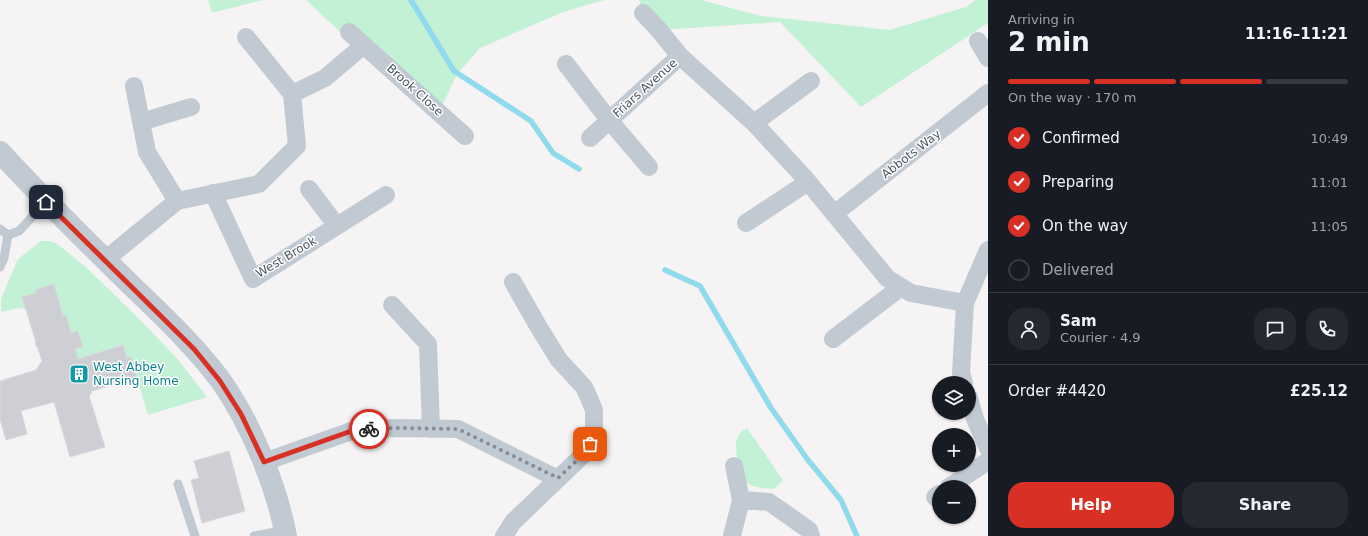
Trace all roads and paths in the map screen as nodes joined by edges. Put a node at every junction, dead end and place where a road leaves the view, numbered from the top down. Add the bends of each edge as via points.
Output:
1 (643, 13) dead end
2 (349, 32) dead end
3 (246, 37) dead end
4 (978, 41) dead end
5 (364, 45) junction
6 (680, 56) junction
7 (988, 58) edge
8 (566, 64) dead end
9 (810, 81) dead end
10 (134, 86) dead end
11 (988, 93) edge
12 (292, 94) junction
13 (191, 107) dead end
14 (609, 120) junction
15 (141, 122) junction
16 (754, 123) junction
17 (466, 136) dead end
18 (590, 138) dead end
19 (0, 152) edge
20 (649, 167) dead end
21 (808, 182) junction
22 (309, 189) dead end
23 (213, 193) junction
24 (386, 196) dead end
25 (177, 201) junction
26 (46, 202) junction
27 (834, 214) junction
28 (746, 223) dead end
29 (337, 226) junction
30 (0, 229) edge
31 (8, 235) junction
32 (988, 250) edge
33 (105, 260) junction
34 (0, 267) edge
35 (513, 282) dead end
36 (901, 287) junction
37 (965, 303) junction
38 (392, 305) dead end
39 (833, 339) dead end
40 (962, 376) edge
41 (975, 420) edge
42 (431, 428) junction
43 (988, 448) edge
44 (988, 461) edge
45 (264, 462) junction
46 (734, 466) dead end
47 (558, 478) junction
48 (960, 480) edge
49 (178, 484) dead end
50 (740, 500) junction
51 (285, 533) edge
52 (195, 536) edge
53 (254, 536) edge
54 (504, 536) edge
55 (732, 536) edge
56 (811, 536) edge

1 - 6 street
2 - 5 street, Brook Close
3 - 12 street
4 - 7 street
5 - 12 street via 325,78
5 - 17 street, Brook Close
6 - 14 street, Friars Avenue
6 - 16 street
8 - 14 street, Friars Avenue
9 - 16 street
10 - 15 street
11 - 27 street, Abbots Way
12 - 23 street via 297,146 259,184
13 - 15 street
14 - 18 street, Friars Avenue
14 - 20 street, Friars Avenue
15 - 25 street via 146,152
16 - 21 street
19 - 26 street
21 - 27 street
21 - 28 street
22 - 29 street
23 - 25 street
23 - 29 street, West Brook via 253,279
24 - 29 street, West Brook
25 - 33 street
26 - 31 lane via 19,230
26 - 33 street
27 - 36 street via 887,278
30 - 31 lane
31 - 34 lane
32 - 37 street
33 - 45 street via 194,349 220,381 241,414
35 - 47 street via 560,360 584,388 594,410 594,437 586,452
36 - 37 street via 924,296
36 - 39 street
37 - 40 street
38 - 42 street via 428,344
41 - 43 street
42 - 45 street via 357,429
42 - 47 street via 458,429
44 - 48 street
45 - 51 street
46 - 50 street
47 - 54 street via 513,522
49 - 52 lane
50 - 55 street
50 - 56 street via 769,502 809,530
51 - 53 lane

